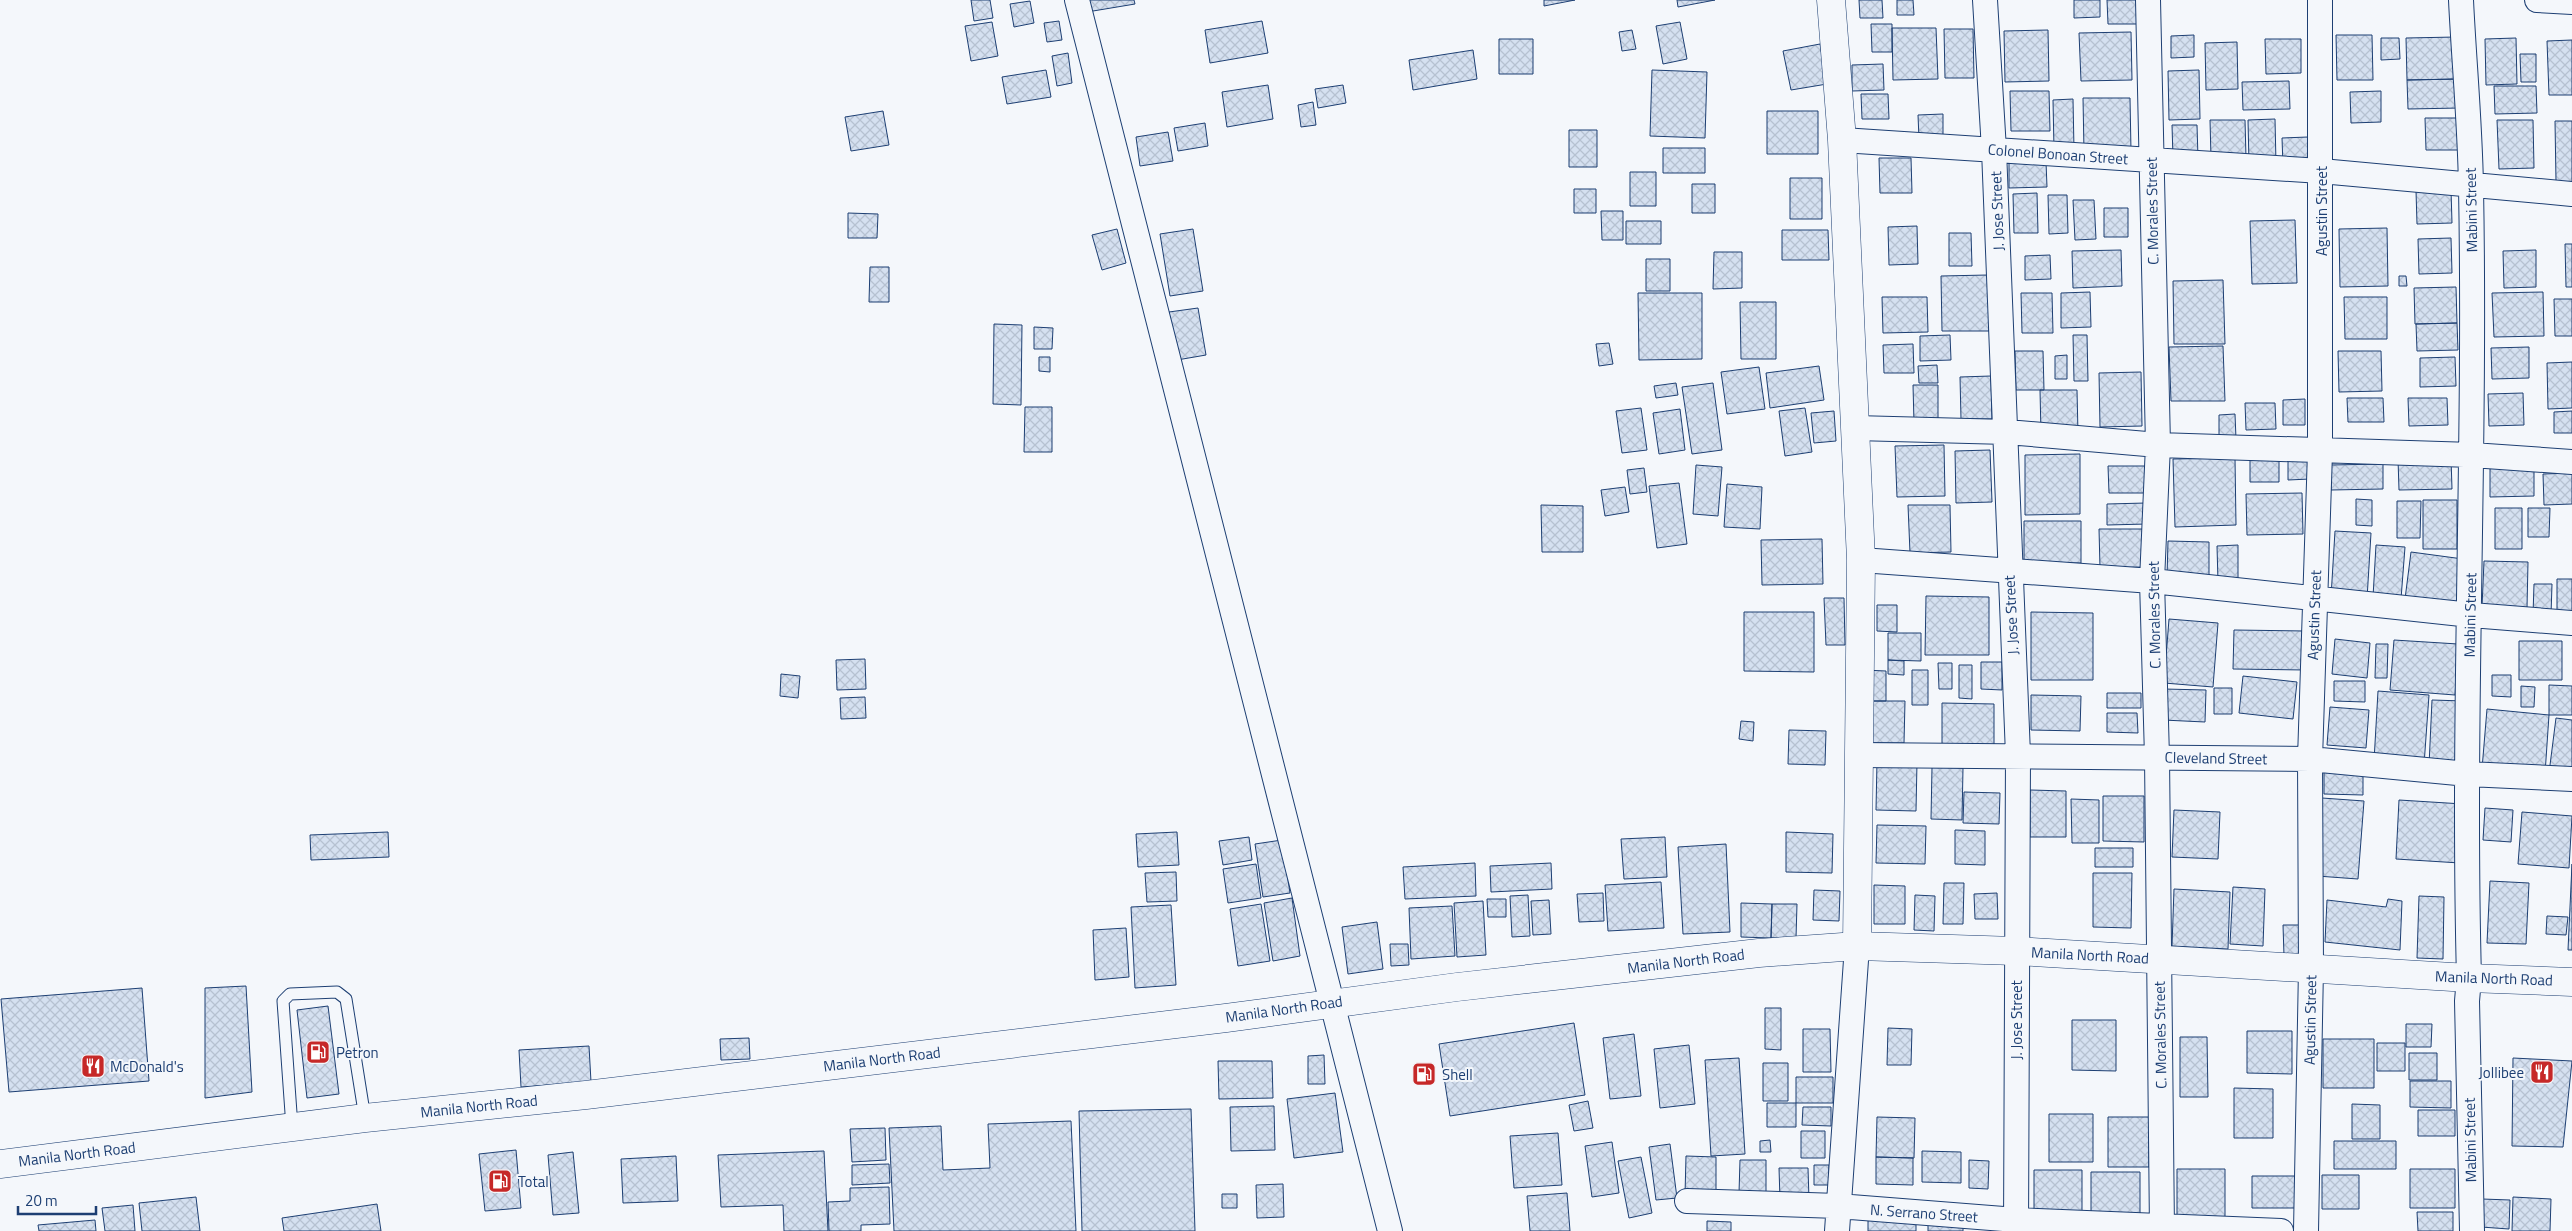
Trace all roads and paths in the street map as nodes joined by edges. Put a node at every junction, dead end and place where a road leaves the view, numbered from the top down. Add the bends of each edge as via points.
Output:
1 (1077, 0) edge
2 (1831, 0) edge
3 (1984, 0) edge
4 (2148, 0) edge
5 (2320, 0) edge
6 (2460, 0) edge
7 (2538, 0) edge
8 (2572, 2) edge
9 (1842, 140) junction
10 (1994, 150) junction
11 (2150, 160) junction
12 (2321, 171) junction
13 (2471, 184) junction
14 (2572, 194) edge
15 (1855, 428) junction
16 (2007, 432) junction
17 (2158, 445) junction
18 (2320, 452) junction
19 (2472, 454) junction
20 (2572, 462) edge
21 (1861, 560) junction
22 (2009, 569) junction
23 (2152, 581) junction
24 (2314, 597) junction
25 (2470, 615) junction
26 (2572, 623) edge
27 (1858, 755) junction
28 (2018, 755) junction
29 (2157, 756) junction
30 (2310, 759) junction
31 (2468, 774) junction
32 (2572, 780) edge
33 (1857, 946) junction
34 (2016, 951) junction
35 (2159, 959) junction
36 (2311, 968) junction
37 (2469, 978) junction
38 (2572, 982) edge
39 (1332, 1002) junction
40 (365, 1118) junction
41 (292, 1127) junction
42 (0, 1164) edge
43 (1687, 1201) dead end
44 (1838, 1206) junction
45 (2016, 1225) edge
46 (2162, 1229) edge
47 (1390, 1231) edge
48 (1837, 1231) edge
49 (2281, 1231) edge
50 (2306, 1231) edge
51 (2472, 1231) edge

1 - 39 street
2 - 9 main road
3 - 10 street, J. Jose Street
4 - 11 street, C. Morales Street
5 - 12 street, Agustin Street
6 - 13 street, Mabini Street
7 - 8 street
9 - 10 street, Colonel Bonoan Street
9 - 15 main road
10 - 11 street, Colonel Bonoan Street
10 - 16 street, J. Jose Street
11 - 12 street, Colonel Bonoan Street
11 - 17 street, C. Morales Street
12 - 13 street, Colonel Bonoan Street
12 - 18 street, Agustin Street
13 - 14 street, Colonel Bonoan Street
13 - 19 street, Mabini Street
15 - 16 street
15 - 21 main road
16 - 17 street
16 - 22 street, J. Jose Street
17 - 18 street
17 - 23 street, C. Morales Street
18 - 19 street
18 - 24 street, Agustin Street
19 - 20 street
19 - 25 street, Mabini Street
21 - 22 street
21 - 27 main road
22 - 23 street
22 - 28 street, J. Jose Street
23 - 24 street
23 - 29 street, C. Morales Street
24 - 25 street
24 - 30 street, Agustin Street
25 - 26 street
25 - 31 street, Mabini Street
27 - 28 street, Cleveland Street
27 - 33 main road
28 - 29 street, Cleveland Street
28 - 34 street, J. Jose Street
29 - 30 street, Cleveland Street
29 - 35 street, C. Morales Street
30 - 31 street, Cleveland Street
30 - 36 street, Agustin Street
31 - 32 street, Cleveland Street
31 - 37 street, Mabini Street
33 - 34 main road, Manila North Road
33 - 39 main road, Manila North Road via 1759,953
33 - 44 street
34 - 35 main road, Manila North Road
34 - 45 street, J. Jose Street
35 - 36 main road, Manila North Road
35 - 46 street, C. Morales Street
36 - 37 main road, Manila North Road
36 - 50 street, Agustin Street
37 - 38 main road, Manila North Road
37 - 51 street, Mabini Street
39 - 40 main road, Manila North Road via 1216,1019 586,1095
39 - 47 street
40 - 41 main road, Manila North Road
40 - 41 lane via 346,999 337,992 290,994 282,1001
41 - 42 main road, Manila North Road
43 - 44 street, N. Serrano Street
44 - 45 street, N. Serrano Street
44 - 48 street
45 - 46 street, N. Serrano Street
46 - 49 street, N. Serrano Street

